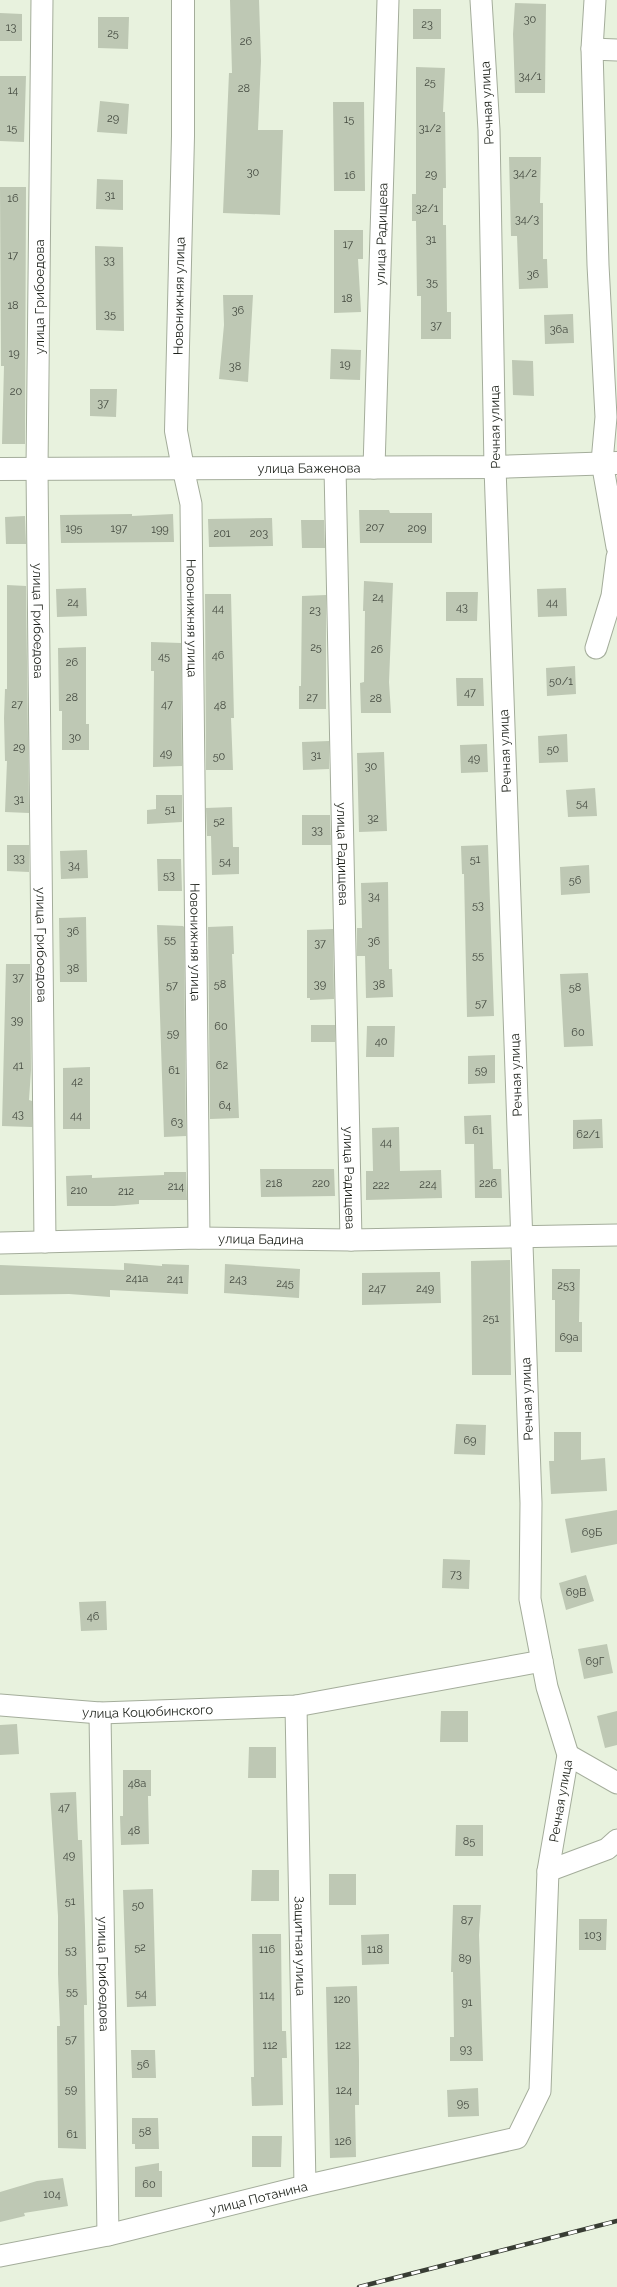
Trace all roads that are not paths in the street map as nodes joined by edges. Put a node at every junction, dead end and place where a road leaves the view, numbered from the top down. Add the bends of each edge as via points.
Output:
1 (42, 0) edge
2 (182, 0) edge
3 (388, 0) edge
4 (481, 0) edge
5 (595, 0) edge
6 (592, 49) junction
7 (617, 50) edge
8 (611, 417) edge
9 (610, 463) edge
10 (495, 467) junction
11 (183, 468) junction
12 (335, 468) junction
13 (374, 468) junction
14 (0, 469) edge
15 (37, 469) junction
16 (617, 547) edge
17 (617, 557) edge
18 (596, 648) dead end
19 (617, 1235) edge
20 (199, 1238) junction
21 (522, 1238) junction
22 (351, 1240) junction
23 (45, 1242) junction
24 (0, 1243) edge
25 (542, 1661) junction
26 (0, 1704) edge
27 (296, 1706) junction
28 (100, 1713) junction
29 (568, 1755) junction
30 (617, 1783) edge
31 (617, 1840) edge
32 (548, 1870) junction
33 (517, 2138) joint
34 (305, 2186) junction
35 (108, 2234) junction
36 (0, 2256) edge

1 - 15 street, улица Грибоедова
2 - 11 main road, Новонижняя улица via 183,136 176,431
3 - 13 street, улица Радищева
4 - 10 street, Речная улица via 490,130
5 - 6 street
6 - 7 street
6 - 8 street via 598,265
8 - 9 street
9 - 10 main road, улица Баженова
9 - 16 street
10 - 13 main road, улица Баженова
10 - 21 street, Речная улица
11 - 12 main road, улица Баженова
11 - 15 main road, улица Баженова
11 - 20 street, Новонижняя улица via 191,504
12 - 13 main road, улица Баженова
12 - 22 street, улица Радищева
14 - 15 main road, улица Баженова
15 - 23 street, улица Грибоедова
17 - 18 street via 612,596
19 - 21 street, улица Бадина
20 - 22 street, улица Бадина
20 - 23 street, улица Бадина
21 - 22 street, улица Бадина
21 - 25 street, Речная улица via 531,1503 530,1599
23 - 24 street, улица Бадина
25 - 27 street, улица Коцюбинского
25 - 29 street, Речная улица via 547,1687
26 - 28 street, улица Коцюбинского
27 - 28 street, улица Коцюбинского
27 - 34 street, Защитная улица
28 - 35 street, улица Грибоедова
29 - 30 street
29 - 32 street, Речная улица
31 - 32 street via 607,1849
32 - 33 street, Речная улица via 540,2091
33 - 34 street, улица Потанина
34 - 35 street, улица Потанина
35 - 36 street, улица Потанина

